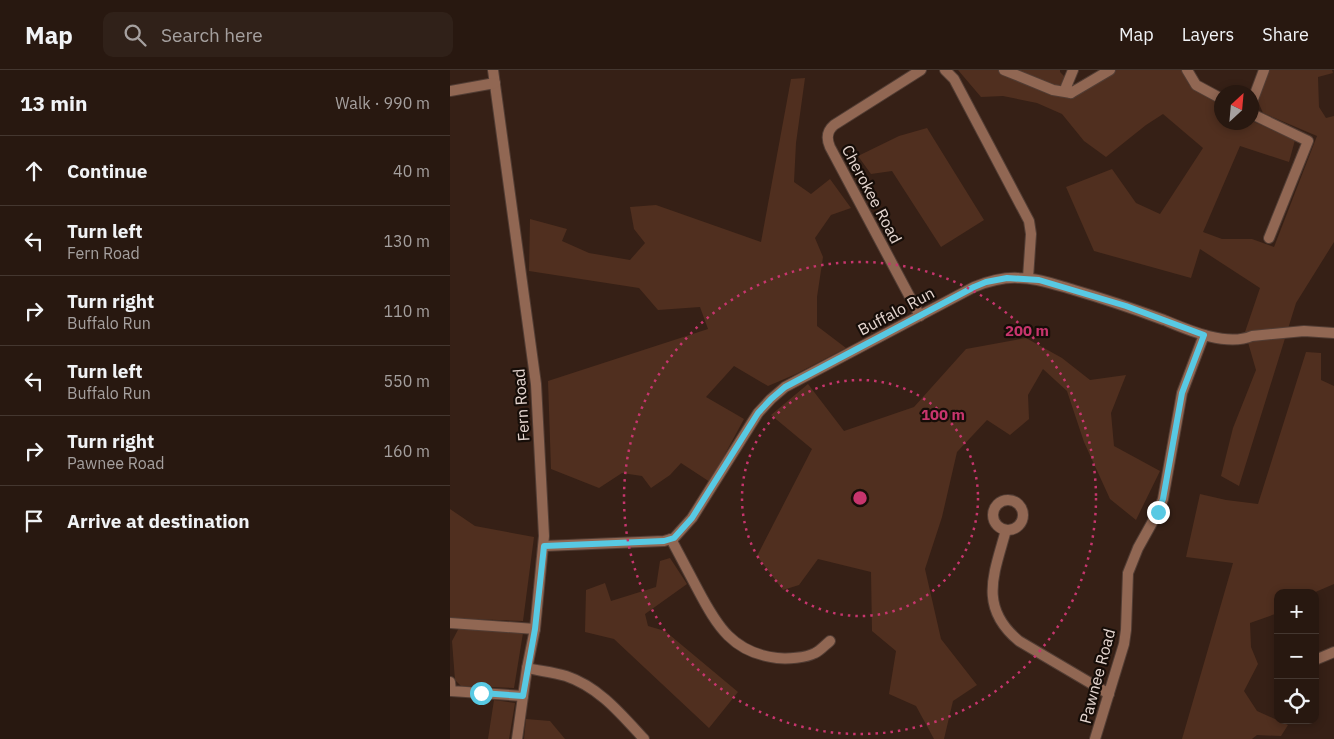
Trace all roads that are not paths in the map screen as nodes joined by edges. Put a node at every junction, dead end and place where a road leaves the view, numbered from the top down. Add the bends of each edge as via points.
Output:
1 (493, 70) edge
2 (921, 70) edge
3 (945, 70) edge
4 (1004, 70) edge
5 (1073, 70) edge
6 (1110, 70) edge
7 (1187, 70) edge
8 (1264, 70) edge
9 (495, 83) junction
10 (1258, 85) edge
11 (450, 91) edge
12 (1070, 93) junction
13 (1214, 95) edge
14 (1259, 117) edge
15 (1269, 238) dead end
16 (1028, 278) junction
17 (920, 316) junction
18 (1334, 333) edge
19 (1204, 335) junction
20 (1006, 530) dead end
21 (671, 539) junction
22 (544, 546) junction
23 (450, 623) edge
24 (535, 629) junction
25 (830, 641) dead end
26 (1334, 652) edge
27 (1319, 658) edge
28 (527, 668) junction
29 (450, 682) edge
30 (1109, 694) junction
31 (523, 696) junction
32 (517, 739) edge
33 (644, 739) edge
34 (1095, 739) edge

1 - 9 street, Fern Road
2 - 17 street, Cherokee Road via 834,125 827,137
3 - 16 street via 954,79 1029,221
4 - 12 street via 1053,90
5 - 12 street via 1066,87
6 - 12 street
7 - 13 street via 1196,86
8 - 10 street
9 - 11 street
9 - 22 street, Fern Road via 536,384
14 - 15 street via 1308,141
16 - 17 street, Buffalo Run via 986,282
16 - 19 street, Buffalo Run via 1126,306
17 - 21 street, Buffalo Run via 785,387 771,399 758,413 692,518
18 - 19 street, Buffalo Run via 1304,331 1237,339
19 - 30 street, Pawnee Road via 1182,393 1163,499 1128,573 1124,644
20 - 30 street via 992,586 993,605 1001,623 1019,641
21 - 22 street
21 - 25 street via 713,619 741,646 761,655 787,658 815,654
22 - 24 street, Fern Road
23 - 24 street
24 - 28 street, Fern Road
26 - 27 street
28 - 31 street, Fern Road
28 - 33 street via 566,676 588,686 607,700
29 - 31 street via 451,691
30 - 34 street, Pawnee Road
31 - 32 street, Fern Road

